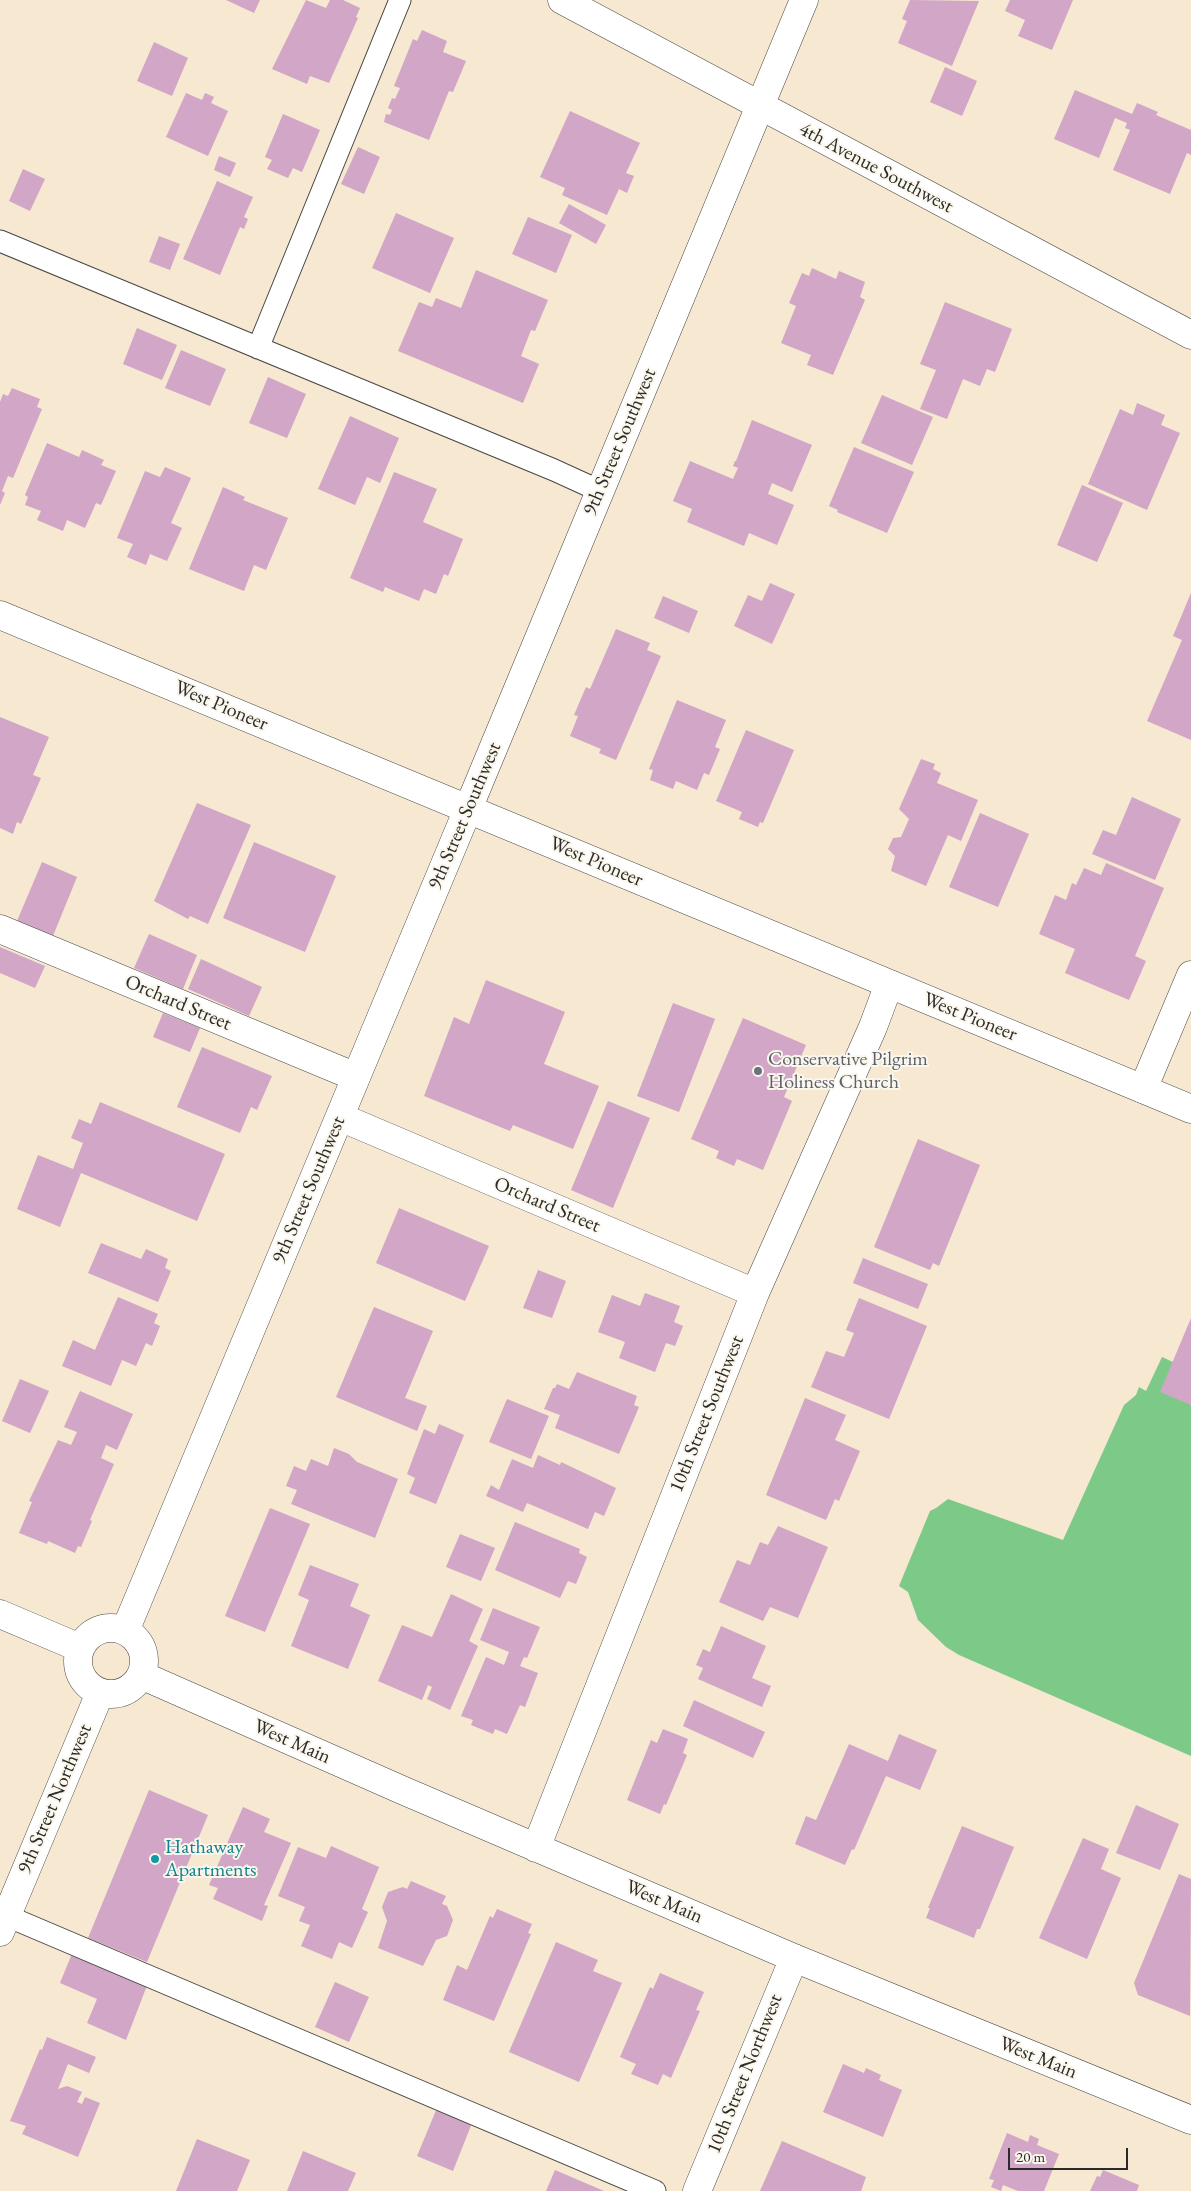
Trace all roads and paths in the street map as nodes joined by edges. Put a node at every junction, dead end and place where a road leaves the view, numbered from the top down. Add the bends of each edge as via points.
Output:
1 (400, 0) edge
2 (562, 0) edge
3 (804, 0) edge
4 (760, 106) junction
5 (0, 241) edge
6 (1191, 335) edge
7 (258, 348) junction
8 (600, 491) junction
9 (0, 615) edge
10 (468, 809) junction
11 (0, 929) edge
12 (1191, 975) edge
13 (889, 984) junction
14 (356, 1077) junction
15 (1143, 1089) junction
16 (1191, 1109) edge
17 (340, 1117) junction
18 (755, 1293) junction
19 (0, 1614) edge
20 (124, 1632) junction
21 (80, 1648) junction
22 (141, 1675) junction
23 (100, 1693) junction
24 (536, 1848) junction
25 (3, 1924) edge
26 (794, 1958) junction
27 (1191, 2120) edge
28 (655, 2191) edge
29 (698, 2191) edge

1 - 7 lane
2 - 4 street, 4th Avenue Southwest
3 - 4 street, 9th Street Southwest
4 - 6 street, 4th Avenue Southwest
4 - 8 street, 9th Street Southwest
5 - 7 lane
7 - 8 lane
8 - 10 street, 9th Street Southwest
9 - 10 street, West Pioneer
10 - 13 street, West Pioneer
10 - 14 street, 9th Street Southwest
11 - 14 street, Orchard Street
12 - 15 street
13 - 15 street, West Pioneer
13 - 18 street, 10th Street Southwest via 873,1028
14 - 17 street, 9th Street Southwest
15 - 16 street, West Pioneer
17 - 18 street, Orchard Street
17 - 20 street, 9th Street Southwest
18 - 24 street, 10th Street Southwest
19 - 21 street
20 - 21 street via 112,1628 98,1630
20 - 22 street via 135,1639 142,1650 144,1663
21 - 23 street via 77,1661 80,1675 88,1686
22 - 23 street via 124,1692
22 - 24 street, West Main
23 - 25 street, 9th Street Northwest
24 - 26 street, West Main
25 - 28 lane
26 - 27 street, West Main
26 - 29 street, 10th Street Northwest

